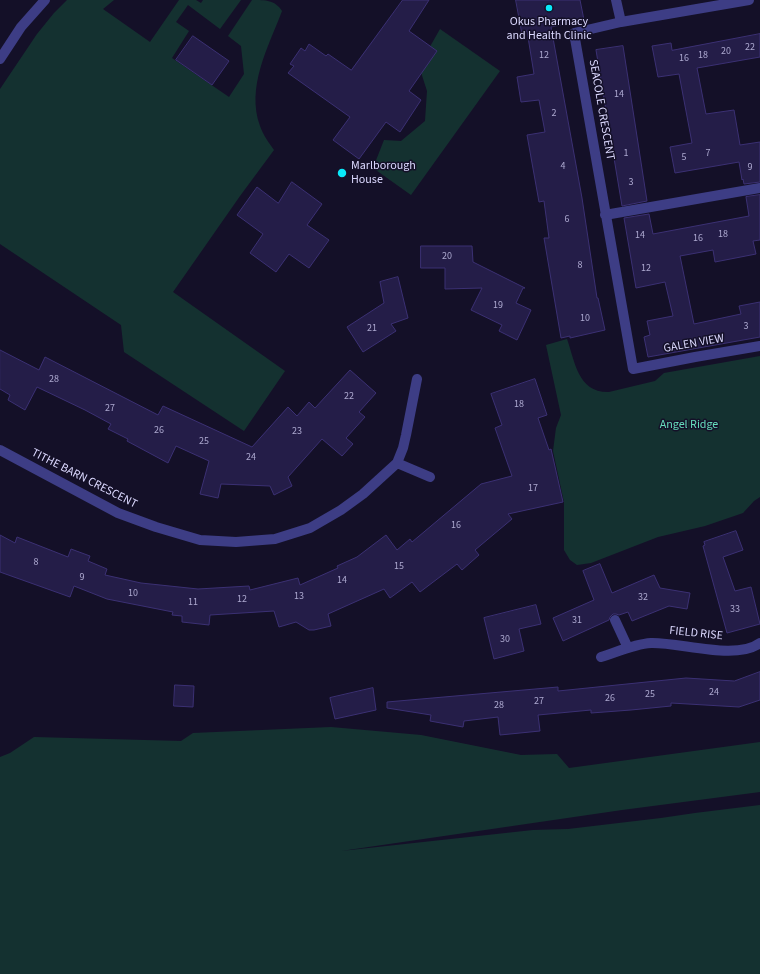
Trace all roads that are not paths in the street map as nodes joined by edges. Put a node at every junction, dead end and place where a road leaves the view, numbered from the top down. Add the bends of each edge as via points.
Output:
1 (45, 0) edge
2 (616, 0) edge
3 (749, 0) edge
4 (622, 22) junction
5 (0, 59) edge
6 (760, 188) edge
7 (605, 215) junction
8 (760, 346) edge
9 (633, 370) joint
10 (417, 380) dead end
11 (0, 450) edge
12 (397, 463) junction
13 (430, 477) dead end
14 (615, 620) dead end
15 (760, 643) edge
16 (628, 648) junction
17 (601, 657) dead end

1 - 5 street via 21,27
2 - 4 street
3 - 4 street
4 - 7 street, SEACOLE CRESCENT via 574,32
6 - 7 street
7 - 9 street, SEACOLE CRESCENT
8 - 9 street, GALEN VIEW
10 - 12 street, TITHE BARN CRESCENT via 403,448
11 - 12 street, TITHE BARN CRESCENT via 118,513 200,540 236,542 275,539 310,528 363,494
12 - 13 street
14 - 16 street
15 - 16 street, FIELD RISE via 750,649 736,651 655,643
16 - 17 street, FIELD RISE

